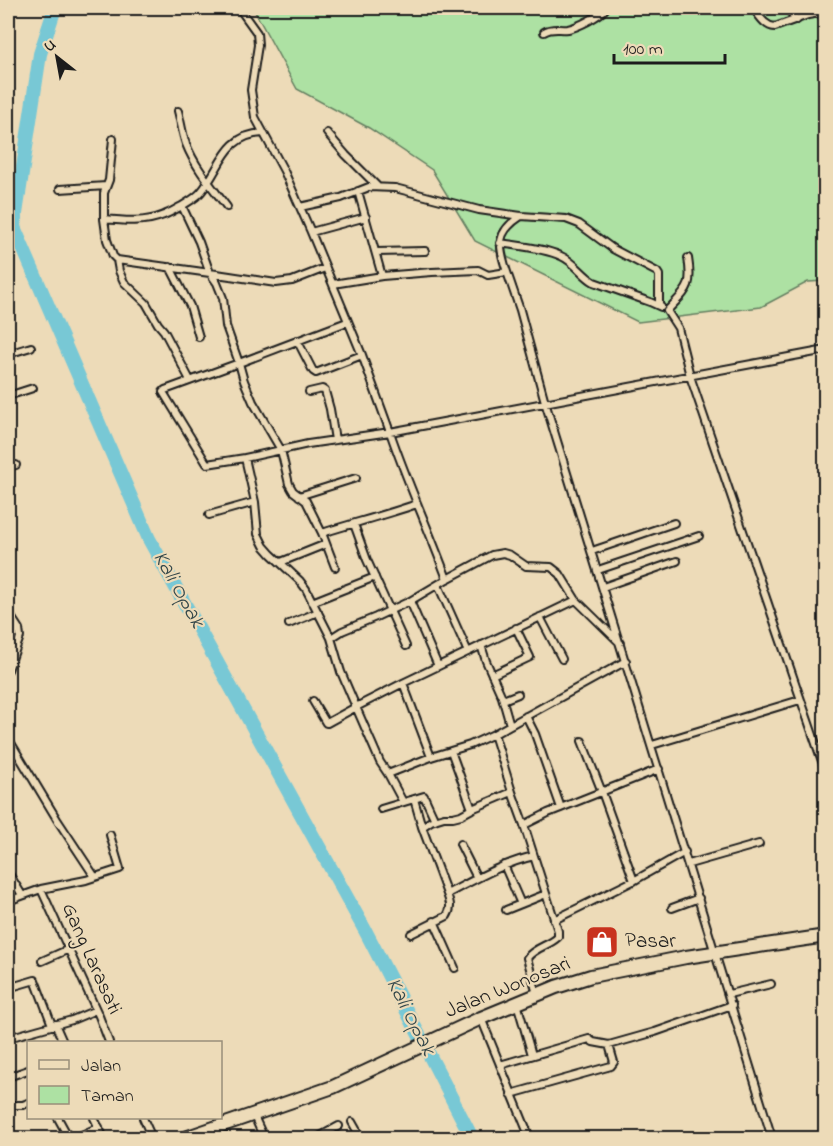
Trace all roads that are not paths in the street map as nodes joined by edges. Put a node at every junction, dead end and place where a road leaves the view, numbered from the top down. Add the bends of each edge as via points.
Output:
1 (12, 8) edge
2 (239, 8) edge
3 (606, 8) edge
4 (753, 8) edge
5 (788, 8) edge
6 (819, 10) edge
7 (8, 13) edge
8 (797, 20) junction
9 (825, 23) edge
10 (544, 32) dead end
11 (178, 111) dead end
12 (263, 133) junction
13 (327, 133) dead end
14 (113, 139) dead end
15 (208, 182) junction
16 (106, 186) junction
17 (378, 187) junction
18 (60, 189) dead end
19 (358, 191) junction
20 (182, 206) junction
21 (227, 207) dead end
22 (300, 207) junction
23 (521, 216) junction
24 (366, 217) junction
25 (104, 219) junction
26 (311, 232) junction
27 (500, 243) junction
28 (425, 251) dead end
29 (376, 252) junction
30 (688, 258) dead end
31 (117, 260) junction
32 (170, 267) junction
33 (325, 268) junction
34 (507, 272) junction
35 (210, 273) junction
36 (382, 276) junction
37 (333, 284) junction
38 (659, 306) junction
39 (666, 311) junction
40 (347, 321) junction
41 (199, 337) dead end
42 (297, 339) junction
43 (32, 347) dead end
44 (825, 350) edge
45 (8, 354) edge
46 (362, 355) junction
47 (239, 363) junction
48 (690, 376) junction
49 (190, 380) junction
50 (33, 388) dead end
51 (309, 392) dead end
52 (8, 396) edge
53 (545, 402) junction
54 (390, 432) junction
55 (335, 440) junction
56 (281, 450) junction
57 (245, 458) junction
58 (16, 465) dead end
59 (8, 466) edge
60 (356, 478) dead end
61 (299, 496) junction
62 (255, 502) junction
63 (417, 504) junction
64 (209, 515) dead end
65 (674, 523) dead end
66 (354, 524) junction
67 (322, 533) junction
68 (699, 536) dead end
69 (326, 544) junction
70 (592, 551) junction
71 (677, 561) dead end
72 (281, 562) junction
73 (335, 567) dead end
74 (598, 570) junction
75 (375, 577) junction
76 (447, 579) junction
77 (438, 585) junction
78 (603, 587) junction
79 (576, 600) junction
80 (410, 601) junction
81 (312, 602) junction
82 (390, 611) junction
83 (8, 612) edge
84 (318, 612) junction
85 (540, 617) junction
86 (290, 624) dead end
87 (19, 628) junction
88 (516, 628) junction
89 (8, 632) edge
90 (331, 638) junction
91 (621, 644) junction
92 (481, 645) junction
93 (406, 646) dead end
94 (468, 651) junction
95 (562, 659) dead end
96 (626, 661) junction
97 (438, 666) junction
98 (8, 670) edge
99 (492, 675) junction
100 (403, 683) junction
101 (518, 694) dead end
102 (503, 700) junction
103 (800, 700) junction
104 (313, 701) dead end
105 (356, 707) junction
106 (526, 717) junction
107 (510, 725) junction
108 (494, 734) junction
109 (8, 738) edge
110 (582, 741) dead end
111 (652, 745) junction
112 (451, 751) junction
113 (431, 757) junction
114 (659, 769) junction
115 (825, 773) edge
116 (388, 774) junction
117 (512, 792) junction
118 (602, 792) junction
119 (414, 799) junction
120 (403, 802) junction
121 (472, 808) junction
122 (561, 808) junction
123 (381, 809) dead end
124 (435, 820) junction
125 (524, 825) junction
126 (422, 827) junction
127 (110, 835) dead end
128 (460, 844) dead end
129 (759, 844) dead end
130 (685, 852) junction
131 (534, 856) junction
132 (689, 864) junction
133 (504, 865) junction
134 (8, 872) edge
135 (95, 877) junction
136 (477, 878) junction
137 (634, 881) junction
138 (42, 889) junction
139 (447, 894) junction
140 (546, 894) junction
141 (22, 895) junction
142 (699, 898) junction
143 (8, 901) edge
144 (521, 904) junction
145 (672, 908) dead end
146 (506, 910) dead end
147 (554, 920) junction
148 (434, 921) junction
149 (411, 934) dead end
150 (825, 936) edge
151 (69, 949) junction
152 (716, 952) junction
153 (42, 961) dead end
154 (455, 968) dead end
155 (771, 984) dead end
156 (8, 988) edge
157 (537, 994) junction
158 (729, 994) junction
159 (517, 1003) junction
160 (732, 1005) junction
161 (96, 1010) junction
162 (481, 1018) junction
163 (53, 1024) junction
164 (8, 1038) edge
165 (62, 1041) edge
166 (109, 1041) edge
167 (609, 1045) junction
168 (532, 1055) junction
169 (500, 1065) junction
170 (27, 1070) edge
171 (8, 1077) edge
172 (511, 1094) junction
173 (27, 1103) edge
174 (8, 1104) edge
175 (254, 1116) junction
176 (59, 1119) edge
177 (95, 1119) edge
178 (143, 1119) edge
179 (352, 1122) dead end
180 (339, 1126) dead end
181 (99, 1127) junction
182 (69, 1138) edge
183 (75, 1138) edge
184 (104, 1138) edge
185 (152, 1138) edge
186 (185, 1138) edge
187 (264, 1138) edge
188 (317, 1138) edge
189 (361, 1138) edge
190 (530, 1138) edge
191 (772, 1138) edge

1 - 7 street
2 - 12 street via 257,33 250,90 255,117
3 - 10 street via 580,25
4 - 8 street via 771,27
5 - 8 street
6 - 8 street
6 - 9 street
11 - 15 street via 185,142
12 - 15 street via 241,137 233,144
12 - 22 street
13 - 17 street
14 - 16 street
15 - 20 street
15 - 21 street
16 - 18 street
16 - 25 street
17 - 19 street
17 - 23 street
19 - 22 street
19 - 24 street
20 - 25 street via 151,219
20 - 35 street
22 - 26 street
23 - 27 street via 504,230
23 - 38 street via 566,219 579,224 613,249 657,272
24 - 26 street
24 - 29 street
25 - 31 street via 107,240
26 - 33 street
27 - 34 street
27 - 38 street via 560,255 594,282
28 - 29 street
29 - 36 street
30 - 39 street via 687,289
31 - 32 street
31 - 49 street via 124,282 146,303
32 - 35 street
32 - 41 street via 190,306
33 - 35 street via 276,284
33 - 37 street
34 - 36 street
34 - 53 street
35 - 47 street via 223,298 226,326
36 - 37 street
37 - 40 street
38 - 39 street
39 - 48 street via 678,328
40 - 42 street
40 - 46 street
42 - 46 street via 316,373
42 - 47 street
43 - 45 street
44 - 48 street
46 - 54 street
47 - 49 street
47 - 56 street via 253,402
48 - 53 street
48 - 103 street
49 - 57 street via 163,393 207,464
50 - 52 street
51 - 55 street via 325,391
53 - 54 street
53 - 70 street
54 - 55 street
54 - 63 street
55 - 56 street
56 - 57 street
56 - 61 street via 289,484
57 - 62 street
58 - 59 street
60 - 61 street
61 - 67 street via 306,501
62 - 64 street
62 - 72 street via 258,534
63 - 66 street
63 - 76 street
65 - 70 street
66 - 67 street
66 - 75 street
67 - 69 street
68 - 74 street
69 - 72 street
69 - 73 street
70 - 74 street
71 - 78 street
72 - 81 street via 300,581
74 - 78 street
75 - 81 street
75 - 82 street
76 - 77 street
76 - 79 street via 503,553 526,566 551,567
77 - 80 street
77 - 94 street
78 - 91 street
79 - 85 street
79 - 91 street
80 - 82 street
80 - 97 street
81 - 84 street
82 - 90 street
82 - 93 street
83 - 87 street
84 - 86 street
84 - 90 street
85 - 88 street
85 - 95 street
87 - 89 street
87 - 98 street via 20,637
88 - 92 street
88 - 99 street via 530,657
90 - 105 street
91 - 96 street
92 - 94 street
92 - 99 street
94 - 97 street
96 - 106 street
96 - 111 street
97 - 100 street
99 - 102 street
100 - 105 street
100 - 113 street
101 - 102 street
102 - 107 street
103 - 111 street
103 - 115 street
104 - 105 street via 326,723
105 - 116 street
106 - 107 street
106 - 122 street
107 - 108 street
108 - 112 street
108 - 117 street
109 - 135 street
110 - 118 street
111 - 114 street
112 - 113 street
112 - 121 street
113 - 116 street
114 - 118 street
114 - 130 street
116 - 120 street
117 - 121 street
117 - 125 street
118 - 122 street
118 - 137 street
119 - 120 street
119 - 124 street via 425,796
119 - 126 street
120 - 123 street
121 - 124 street
122 - 125 street
124 - 126 street
125 - 131 street
126 - 139 street
127 - 135 street via 120,869
128 - 136 street
129 - 132 street
130 - 132 street
130 - 137 street
131 - 133 street
131 - 140 street
132 - 142 street
133 - 136 street
133 - 144 street
134 - 141 street
135 - 138 street
136 - 139 street
137 - 147 street
138 - 141 street
138 - 151 street, Gang Larasati
139 - 148 street via 451,910
140 - 144 street
140 - 147 street
141 - 143 street
142 - 145 street
142 - 152 street
144 - 146 street
147 - 157 street via 558,937 527,958
148 - 149 street
148 - 154 street
150 - 152 highway, Jalan Wonosari
151 - 153 street
151 - 161 street, Gang Larasati
152 - 157 highway, Jalan Wonosari via 591,976
152 - 158 street
155 - 158 street
156 - 163 street via 34,980
157 - 159 highway, Jalan Wonosari
158 - 160 street
159 - 162 highway, Jalan Wonosari
159 - 168 street
160 - 167 street
160 - 191 street
161 - 163 street
161 - 166 street, Gang Larasati
162 - 169 street
162 - 175 highway, Jalan Wonosari via 333,1087
163 - 164 street
163 - 165 street
167 - 168 street via 588,1039
167 - 172 street via 614,1062 611,1065
168 - 169 street
169 - 172 street
170 - 171 street
172 - 190 street
173 - 174 street
175 - 186 highway, Jalan Wonosari
175 - 187 street
176 - 182 street
177 - 181 street
178 - 185 street
179 - 189 street
180 - 188 street
181 - 183 street
181 - 184 street

